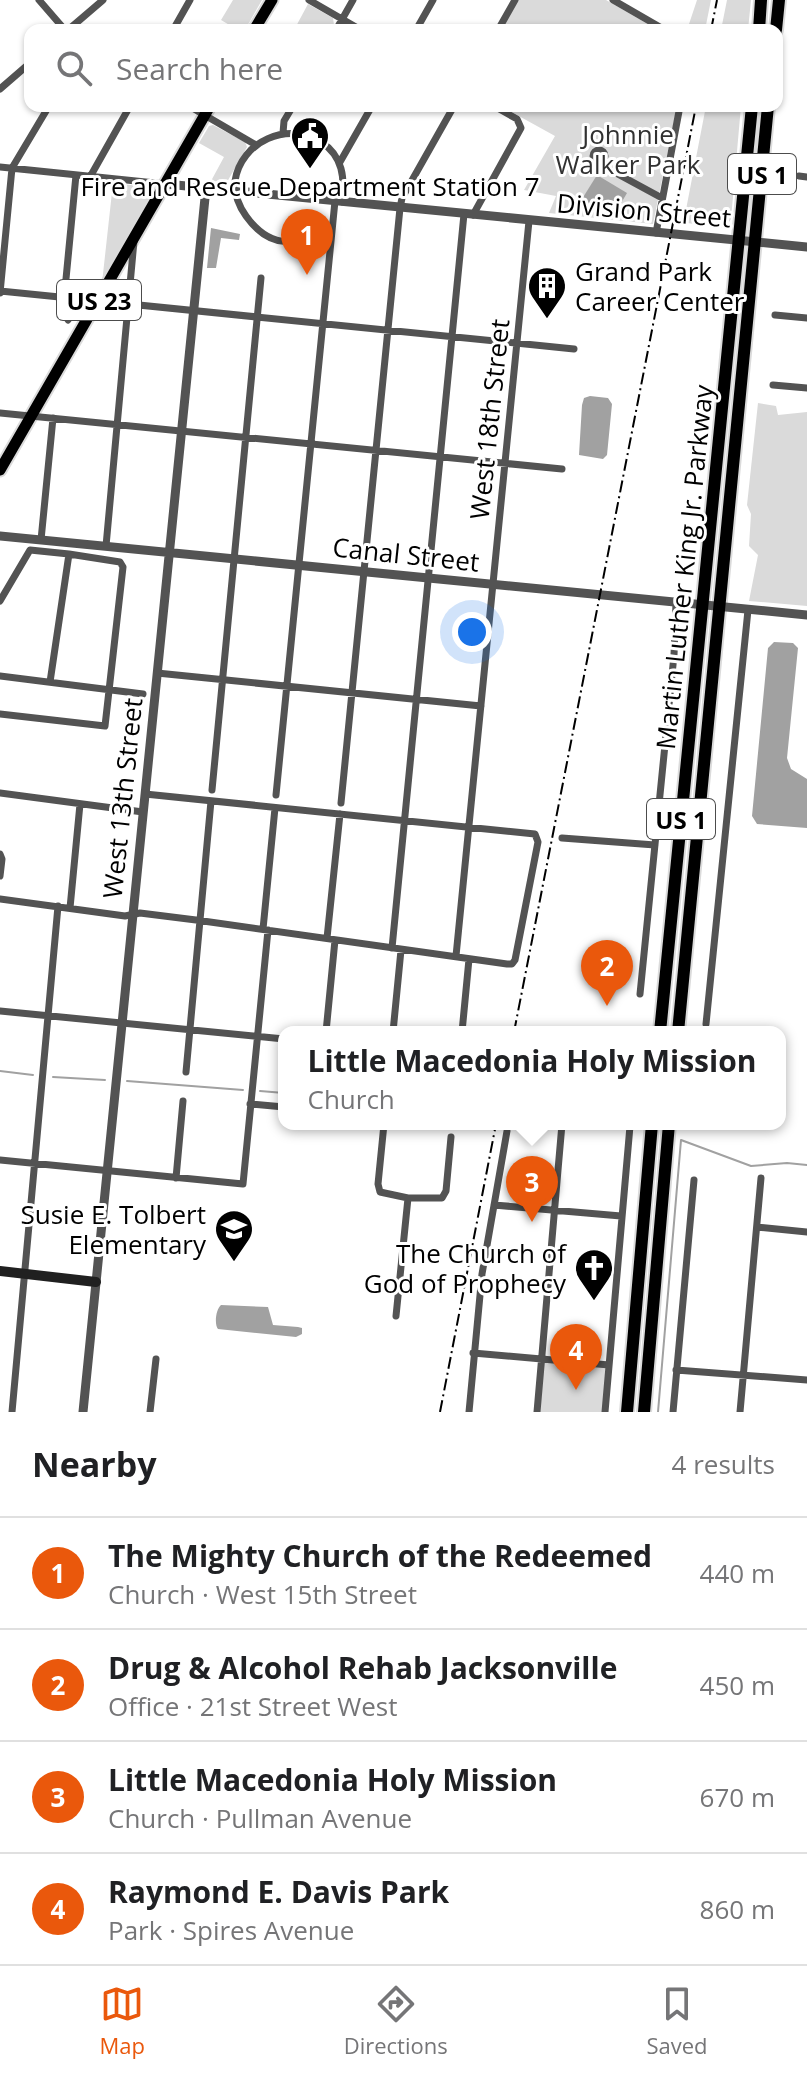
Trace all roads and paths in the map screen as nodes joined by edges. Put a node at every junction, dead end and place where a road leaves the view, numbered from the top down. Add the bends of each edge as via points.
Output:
1 (39, 0) edge
2 (103, 0) edge
3 (190, 0) edge
4 (272, 0) edge
5 (309, 0) edge
6 (353, 0) edge
7 (433, 0) edge
8 (515, 0) edge
9 (613, 0) edge
10 (761, 0) edge
11 (779, 0) edge
12 (342, 19) junction
13 (61, 24) edge
14 (74, 24) edge
15 (176, 24) edge
16 (258, 24) edge
17 (339, 24) edge
18 (351, 24) edge
19 (419, 24) edge
20 (501, 24) edge
21 (655, 24) edge
22 (759, 24) edge
23 (777, 24) edge
24 (24, 68) edge
25 (0, 89) edge
26 (45, 112) edge
27 (127, 112) edge
28 (207, 112) edge
29 (209, 112) edge
30 (289, 112) edge
31 (369, 112) edge
32 (451, 112) edge
33 (505, 112) edge
34 (679, 112) edge
35 (751, 112) edge
36 (767, 112) edge
37 (283, 133) junction
38 (256, 145) junction
39 (340, 162) junction
40 (601, 162) dead end
41 (0, 167) edge
42 (12, 168) junction
43 (76, 175) junction
44 (90, 177) junction
45 (166, 184) junction
46 (206, 188) junction
47 (235, 191) junction
48 (662, 198) junction
49 (339, 202) junction
50 (400, 208) junction
51 (468, 215) junction
52 (529, 221) junction
53 (332, 226) junction
54 (656, 233) junction
55 (135, 239) junction
56 (738, 240) junction
57 (755, 242) junction
58 (807, 247) edge
59 (261, 278) dead end
60 (0, 293) edge
61 (65, 298) junction
62 (99, 300) junction
63 (129, 304) junction
64 (194, 311) junction
65 (775, 315) dead end
66 (258, 317) junction
67 (807, 318) edge
68 (68, 320) dead end
69 (323, 323) junction
70 (388, 330) junction
71 (452, 336) junction
72 (516, 343) junction
73 (574, 349) dead end
74 (773, 385) dead end
75 (807, 388) edge
76 (0, 413) edge
77 (31, 416) junction
78 (53, 418) junction
79 (118, 425) junction
80 (182, 432) junction
81 (246, 438) junction
82 (311, 445) junction
83 (375, 451) junction
84 (440, 458) junction
85 (504, 464) junction
86 (562, 469) dead end
87 (0, 470) edge
88 (0, 536) edge
89 (41, 540) junction
90 (106, 546) junction
91 (169, 553) junction
92 (69, 554) junction
93 (235, 559) junction
94 (299, 565) junction
95 (363, 572) junction
96 (428, 578) junction
97 (493, 585) junction
98 (0, 601) edge
99 (676, 603) junction
100 (702, 606) junction
101 (719, 608) junction
102 (748, 610) junction
103 (807, 615) edge
104 (157, 673) junction
105 (0, 676) edge
106 (223, 680) junction
107 (50, 682) junction
108 (287, 686) junction
109 (109, 689) junction
110 (352, 693) junction
111 (143, 694) dead end
112 (416, 699) junction
113 (481, 706) junction
114 (0, 714) edge
115 (212, 790) dead end
116 (0, 793) edge
117 (145, 794) junction
118 (276, 795) dead end
119 (211, 801) junction
120 (341, 803) dead end
121 (80, 804) junction
122 (275, 808) junction
123 (143, 812) junction
124 (340, 814) junction
125 (404, 821) junction
126 (469, 827) junction
127 (562, 838) dead end
128 (655, 845) junction
129 (0, 854) edge
130 (0, 876) edge
131 (0, 899) edge
132 (58, 906) junction
133 (70, 908) junction
134 (133, 914) junction
135 (200, 920) junction
136 (266, 930) junction
137 (331, 939) junction
138 (392, 948) junction
139 (401, 950) junction
140 (456, 956) junction
141 (469, 959) junction
142 (640, 994) dead end
143 (0, 1011) edge
144 (49, 1017) junction
145 (706, 1024) dead end
146 (121, 1025) junction
147 (326, 1026) edge
148 (394, 1026) edge
149 (463, 1026) edge
150 (661, 1026) edge
151 (679, 1026) edge
152 (190, 1031) junction
153 (257, 1037) junction
154 (278, 1039) edge
155 (186, 1072) dead end
156 (183, 1101) dead end
157 (250, 1104) junction
158 (278, 1106) edge
159 (383, 1130) edge
160 (562, 1130) edge
161 (630, 1130) edge
162 (651, 1130) edge
163 (668, 1130) edge
164 (507, 1131) dead end
165 (451, 1137) dead end
166 (0, 1160) edge
167 (36, 1164) junction
168 (107, 1172) junction
169 (176, 1178) junction
170 (761, 1178) dead end
171 (694, 1180) dead end
172 (408, 1198) junction
173 (494, 1205) junction
174 (555, 1210) junction
175 (621, 1216) junction
176 (757, 1227) junction
177 (807, 1232) edge
178 (0, 1271) edge
179 (27, 1275) junction
180 (96, 1282) junction
181 (396, 1316) dead end
182 (473, 1353) junction
183 (156, 1359) dead end
184 (541, 1359) junction
185 (609, 1365) junction
186 (676, 1370) junction
187 (743, 1375) junction
188 (807, 1380) edge
189 (12, 1412) edge
190 (83, 1412) edge
191 (150, 1412) edge
192 (469, 1412) edge
193 (537, 1412) edge
194 (605, 1412) edge
195 (627, 1412) edge
196 (644, 1412) edge
197 (673, 1412) edge
198 (740, 1412) edge

1 - 13 street
2 - 14 street
3 - 15 street
4 - 16 main road
5 - 12 street
6 - 12 street
7 - 19 street
8 - 20 street
9 - 21 street
10 - 22 highway
11 - 23 highway
12 - 17 street
12 - 18 street
24 - 25 street
26 - 42 street
27 - 44 street
28 - 45 main road, US 23
29 - 38 street
30 - 37 street
31 - 39 street
32 - 50 street
33 - 51 street via 517,119 520,132
34 - 48 street
35 - 56 highway, Martin Luther King Jr. Parkway / US 1
36 - 57 highway, Martin Luther King Jr. Parkway / US 1
37 - 38 street
37 - 39 street via 317,139
38 - 47 street via 238,171
39 - 49 street via 344,187
40 - 48 street
41 - 42 street, Division Street
42 - 43 street, Division Street
42 - 60 street
43 - 44 street, Division Street
43 - 61 street
44 - 45 street, Division Street
45 - 46 street, Division Street
45 - 55 main road, US 23
46 - 47 street, Division Street
46 - 64 street, West 13th Street
47 - 49 street, Division Street
47 - 53 street via 254,226 272,239 305,239
48 - 54 street
49 - 50 street, Division Street
49 - 53 street
50 - 51 street, Division Street
50 - 70 street
51 - 52 street, Division Street
51 - 71 street
52 - 54 street, Division Street
52 - 72 street, West 18th Street
53 - 69 street
54 - 56 street, Division Street
55 - 62 main road, US 23
55 - 63 street
56 - 57 street, Division Street
56 - 100 highway, Martin Luther King Jr. Parkway / US 1
57 - 58 street, Division Street
57 - 101 highway, Martin Luther King Jr. Parkway / US 1
59 - 66 street
60 - 61 street
61 - 62 street
61 - 68 street
62 - 63 street
62 - 77 main road, US 23
63 - 64 street
63 - 79 street
64 - 66 street
64 - 80 street, West 13th Street
65 - 67 street
66 - 69 street
66 - 81 street
69 - 70 street
69 - 82 street
70 - 71 street
70 - 83 street
71 - 72 street
71 - 84 street
72 - 73 street
72 - 85 street, West 18th Street
74 - 75 street
76 - 77 street
77 - 78 street
77 - 87 main road, US 23
78 - 79 street
78 - 89 street
79 - 80 street
79 - 90 street
80 - 81 street
80 - 91 street, West 13th Street
81 - 82 street
81 - 93 street
82 - 83 street
82 - 94 street
83 - 84 street
83 - 95 street
84 - 85 street
84 - 96 street
85 - 86 street
85 - 97 street, West 18th Street
88 - 89 street, Canal Street
89 - 90 street, Canal Street
90 - 91 street, Canal Street
91 - 93 street, Canal Street
91 - 104 street, West 13th Street
92 - 98 street via 30,550
92 - 107 street
92 - 109 street via 114,560 123,567
93 - 94 street, Canal Street
93 - 106 street
94 - 95 street, Canal Street
94 - 108 street
95 - 96 street, Canal Street
95 - 110 street
96 - 97 street, Canal Street
96 - 112 street
97 - 99 street, Canal Street
97 - 113 street, West 18th Street
99 - 100 street, Canal Street
99 - 128 street
100 - 101 street, Canal Street
100 - 150 highway, Martin Luther King Jr. Parkway / US 1
101 - 102 street, Canal Street
101 - 151 highway, Martin Luther King Jr. Parkway / US 1
102 - 103 street, Canal Street
102 - 145 street
104 - 106 street
104 - 117 street, West 13th Street
105 - 107 street
106 - 108 street
106 - 115 street
107 - 109 street
108 - 110 street
108 - 118 street
109 - 111 street
109 - 114 street via 105,726
110 - 112 street
110 - 120 street
112 - 113 street
112 - 125 street
113 - 126 street, West 18th Street
116 - 121 street
117 - 119 street
117 - 123 street, West 13th Street
119 - 122 street
119 - 135 street
121 - 123 street
121 - 133 street
122 - 124 street
122 - 136 street
123 - 134 street, West 13th Street
124 - 125 street
124 - 137 street
125 - 126 street
125 - 138 street
126 - 140 street, West 18th Street
126 - 141 street via 537,837 512,964
127 - 128 street
128 - 142 street
129 - 130 street
131 - 132 street
132 - 133 street
132 - 144 street
133 - 134 street
134 - 135 street
134 - 146 street, West 13th Street
135 - 136 street
135 - 152 street
136 - 137 street
136 - 153 street
137 - 138 street
137 - 147 street
138 - 139 street
139 - 140 street
139 - 148 street
140 - 141 street
141 - 149 street
143 - 144 street
144 - 146 street
144 - 167 street
146 - 152 street
146 - 168 street, West 13th Street
152 - 153 street
152 - 155 street
153 - 154 street
153 - 157 street
156 - 169 street
157 - 158 street
157 - 169 street via 243,1184
159 - 172 street via 380,1192
160 - 174 street
161 - 175 street
162 - 195 highway
163 - 196 highway
164 - 173 street
165 - 172 street via 442,1198
166 - 167 street
167 - 168 street
167 - 179 street
168 - 169 street
168 - 180 street, West 13th Street
170 - 176 street
171 - 186 street
172 - 181 street
173 - 174 street
173 - 182 street
174 - 175 street
174 - 184 street
175 - 185 street
176 - 177 street
176 - 187 street
178 - 179 main road
179 - 180 main road
179 - 189 street
180 - 190 street, West 13th Street
182 - 184 street
182 - 192 street
183 - 191 street
184 - 185 street
184 - 193 street
185 - 194 street
186 - 187 street
186 - 197 street
187 - 188 street
187 - 198 street

